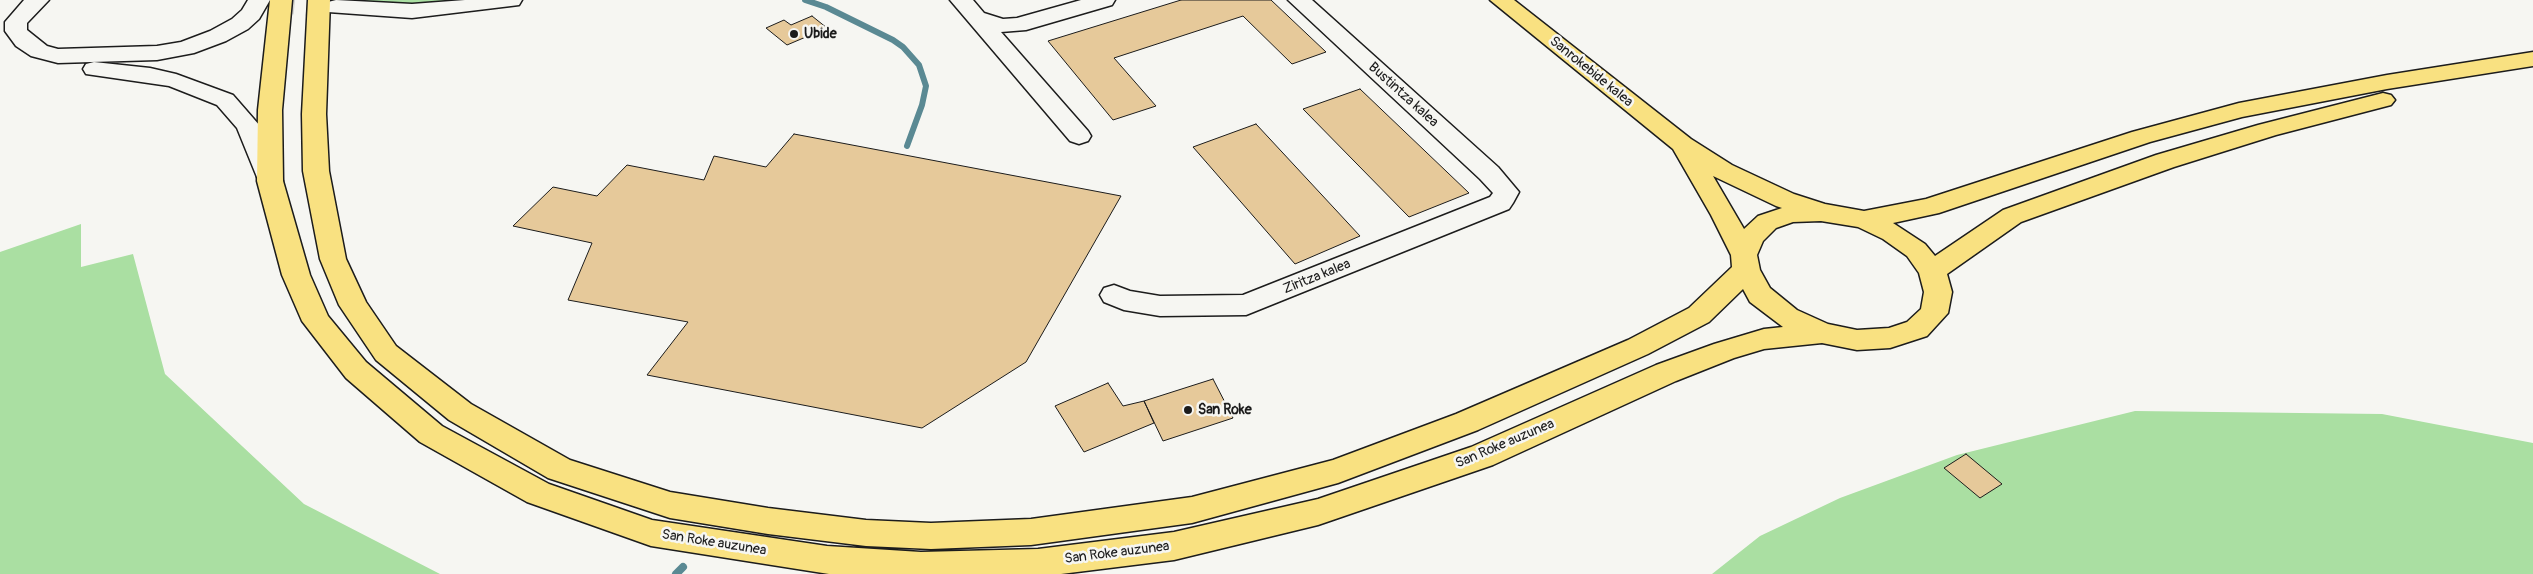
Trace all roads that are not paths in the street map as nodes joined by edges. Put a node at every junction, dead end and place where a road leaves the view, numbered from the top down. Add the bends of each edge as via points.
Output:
1 (38, 0) edge
2 (260, 0) edge
3 (280, 0) edge
4 (511, 0) edge
5 (1070, 0) edge
6 (1104, 0) edge
7 (1299, 0) edge
8 (1501, 0) edge
9 (328, 4) edge
10 (980, 7) edge
11 (58, 56) junction
12 (2533, 59) edge
13 (2533, 70) edge
14 (1079, 136) dead end
15 (1682, 144) junction
16 (270, 181) junction
17 (1506, 192) joint
18 (1821, 212) junction
19 (1864, 220) junction
20 (1745, 263) junction
21 (1932, 270) junction
22 (1114, 295) dead end
23 (1822, 333) junction

1 - 11 street via 16,22 16,31 39,51
2 - 11 street via 240,24 186,48 157,53
3 - 16 main road, San Roke auzunea via 270,110
4 - 9 street via 412,11
5 - 10 street via 1023,14 1005,14
6 - 10 street via 1018,25 1002,26
7 - 17 street, Bustintza kalea
8 - 15 main road, Sanrokebide kalea
9 - 20 main road via 314,70 316,171 333,259 353,305 386,353 460,412 559,469 670,504 768,521 931,536 1031,532 1192,510 1338,471 1467,422 1638,347 1699,314
10 - 14 street
11 - 16 street via 68,63 88,68 150,75 225,100 248,126
12 - 19 main road via 2239,110 2141,137 1930,207
13 - 21 main road via 2406,94 2267,130 2165,161 2012,216
15 - 18 main road via 1723,170 1785,200
15 - 20 main road via 1724,215
16 - 23 main road, San Roke auzunea via 296,275 316,321 356,370 431,434 538,493 651,533 827,560 921,566 1038,563 1174,546 1318,512 1482,456 1724,350 1764,339
17 - 22 street, Ziritza kalea via 1500,203 1246,305 1160,306 1124,300
18 - 19 main road
18 - 20 main road via 1792,214 1768,222 1751,237
19 - 21 main road via 1892,233 1916,250
20 - 23 main road via 1760,295 1787,317
21 - 23 main road via 1938,292 1934,313 1917,329 1890,338 1857,340

